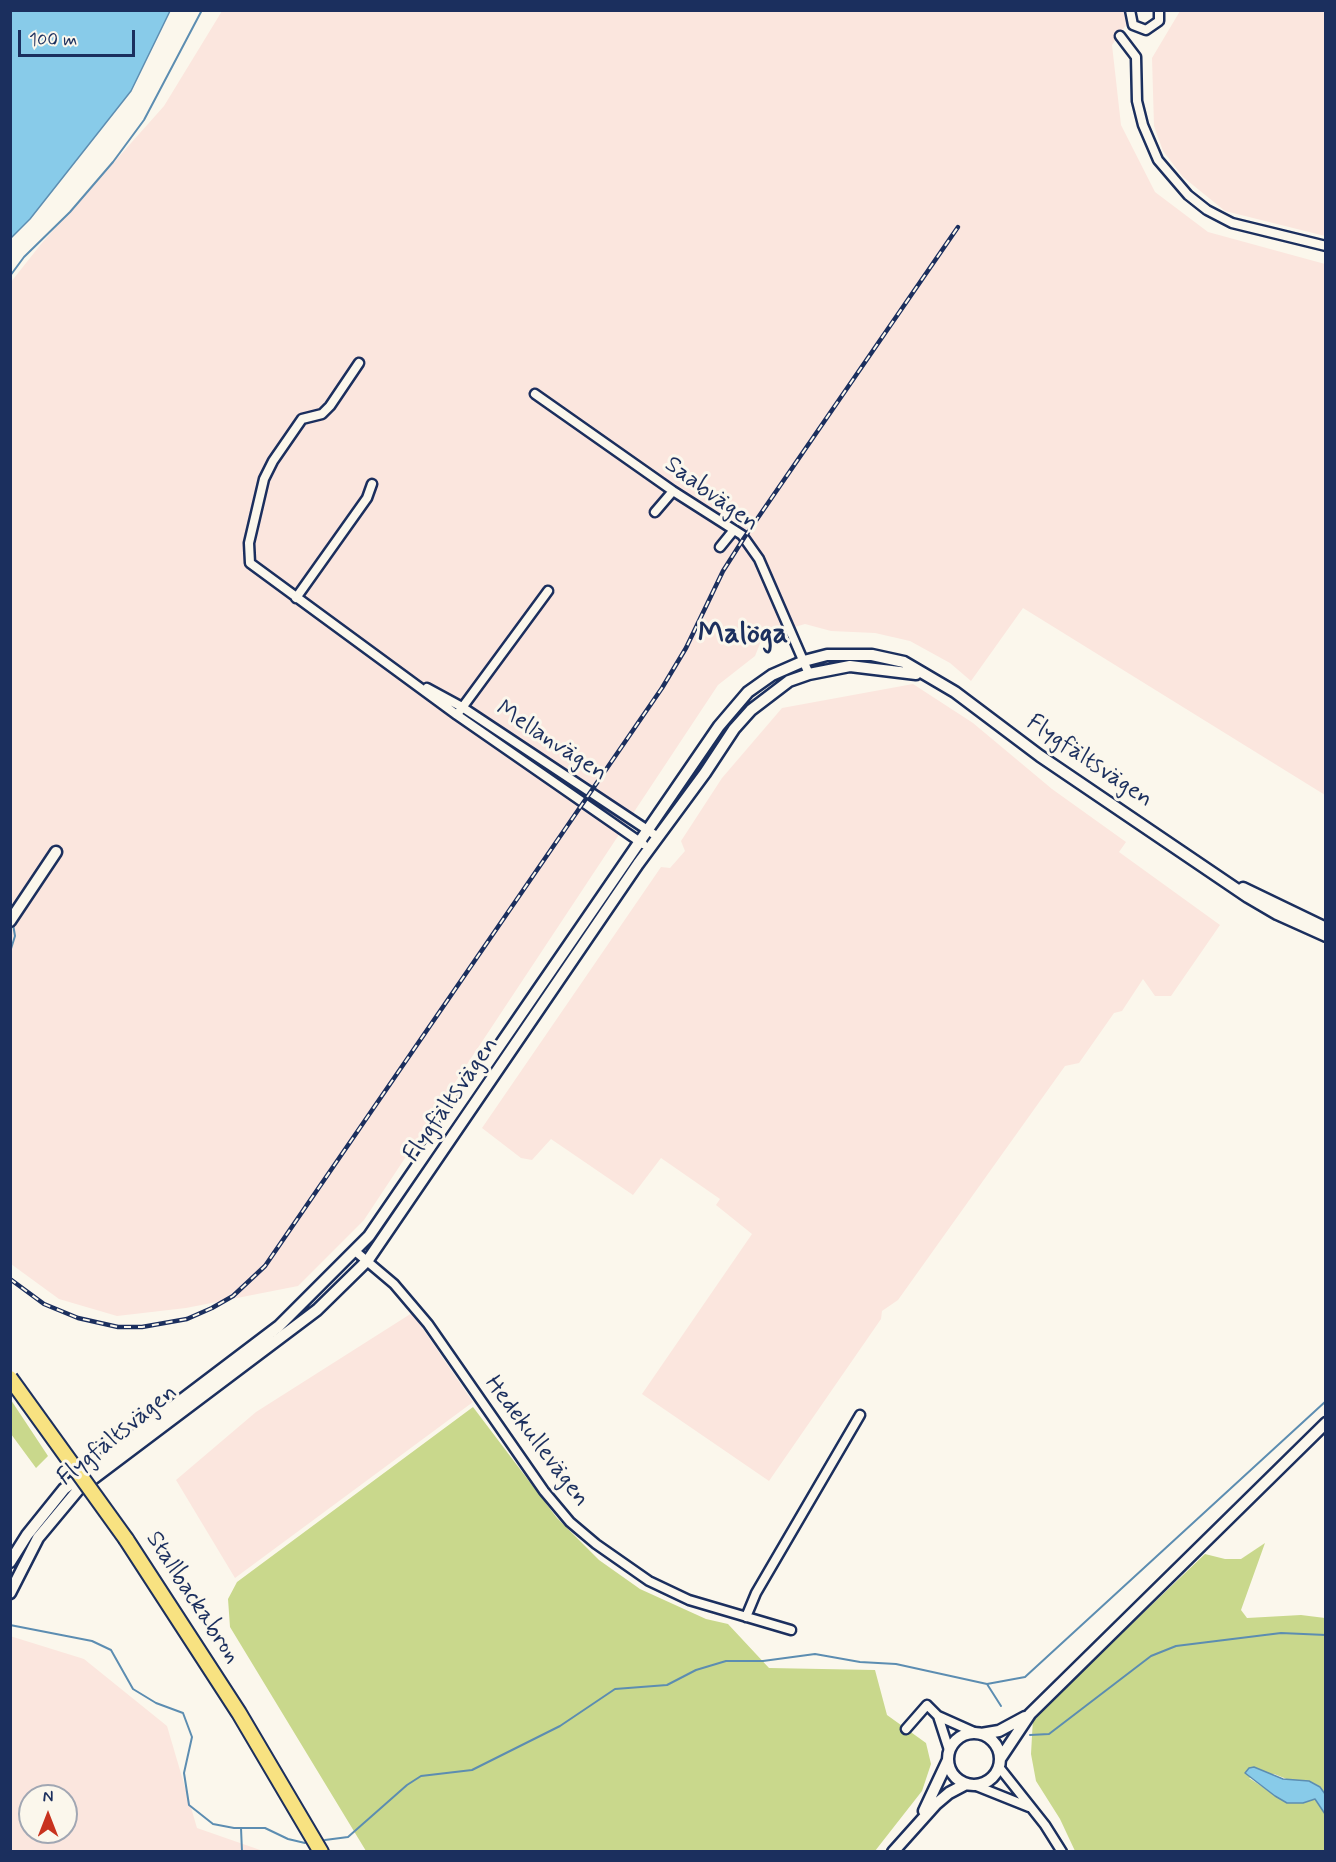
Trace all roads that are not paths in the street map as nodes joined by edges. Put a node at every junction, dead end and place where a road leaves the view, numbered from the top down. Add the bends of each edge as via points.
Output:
1 (1130, 10) edge
2 (1159, 10) edge
3 (1120, 36) dead end
4 (1326, 246) edge
5 (359, 363) dead end
6 (535, 394) dead end
7 (372, 484) dead end
8 (673, 491) junction
9 (655, 513) dead end
10 (733, 531) junction
11 (720, 547) dead end
12 (548, 591) dead end
13 (296, 598) junction
14 (804, 661) junction
15 (809, 674) junction
16 (922, 675) junction
17 (459, 711) junction
18 (648, 829) junction
19 (658, 837) junction
20 (639, 841) junction
21 (650, 849) junction
22 (56, 852) dead end
23 (1231, 884) junction
24 (14, 916) edge
25 (1326, 928) edge
26 (1326, 936) edge
27 (356, 1251) junction
28 (368, 1260) junction
29 (10, 1378) edge
30 (860, 1415) dead end
31 (1326, 1423) edge
32 (10, 1562) edge
33 (11, 1590) edge
34 (746, 1617) junction
35 (791, 1630) dead end
36 (1030, 1714) junction
37 (938, 1716) junction
38 (906, 1729) dead end
39 (979, 1733) junction
40 (949, 1755) junction
41 (999, 1763) junction
42 (970, 1784) junction
43 (1029, 1807) junction
44 (920, 1820) junction
45 (321, 1851) edge
46 (893, 1851) edge
47 (1062, 1851) edge

1 - 2 street via 1133,25 1146,30 1159,21
3 - 4 street via 1136,57 1137,101 1143,125 1158,160 1188,195 1232,223
5 - 13 street, Mellanvägen via 322,414 302,419 273,461 262,487 249,560 254,568
6 - 8 street, Saabvägen
7 - 13 street via 368,498
8 - 9 street
8 - 10 street, Saabvägen
10 - 11 street
10 - 14 street, Saabvägen via 744,538 759,559
12 - 17 street
13 - 17 street, Mellanvägen
14 - 15 street, Saabvägen
14 - 16 street, Flygfältsvägen via 827,655 872,655 904,662
14 - 18 street, Flygfältsvägen via 772,675 731,710
15 - 16 street, Flygfältsvägen via 850,666
15 - 19 street, Flygfältsvägen via 789,681 751,710
16 - 23 street, Flygfältsvägen via 955,692 1040,756
17 - 18 street, Mellanvägen
17 - 20 street, Mellanvägen
18 - 19 street, Mellanvägen
18 - 20 street, Flygfältsvägen
19 - 21 street, Flygfältsvägen
20 - 21 street, Mellanvägen
20 - 27 street, Flygfältsvägen
21 - 28 street, Flygfältsvägen
22 - 24 street
23 - 25 street, Flygfältsvägen
23 - 26 street, Flygfältsvägen via 1276,914
27 - 28 street, Hedekullevägen
27 - 32 street, Flygfältsvägen via 264,1339 64,1489
28 - 33 street, Flygfältsvägen via 300,1323 78,1490 38,1538
28 - 34 street, Hedekullevägen via 428,1323 544,1491 570,1522 649,1581 689,1600
29 - 45 highway, Stallbackabron, bridge via 126,1539 239,1713
30 - 34 street via 756,1593
31 - 36 street
34 - 35 street, Hedekullevägen
36 - 39 street via 999,1731
36 - 41 street
37 - 38 street via 927,1705
37 - 39 street
37 - 40 street
39 - 40 street via 960,1737
39 - 41 street via 995,1743
40 - 42 street via 953,1774
40 - 44 street
41 - 42 street via 989,1780
41 - 43 street
42 - 43 street
42 - 44 street via 949,1792
43 - 47 street
44 - 46 street

